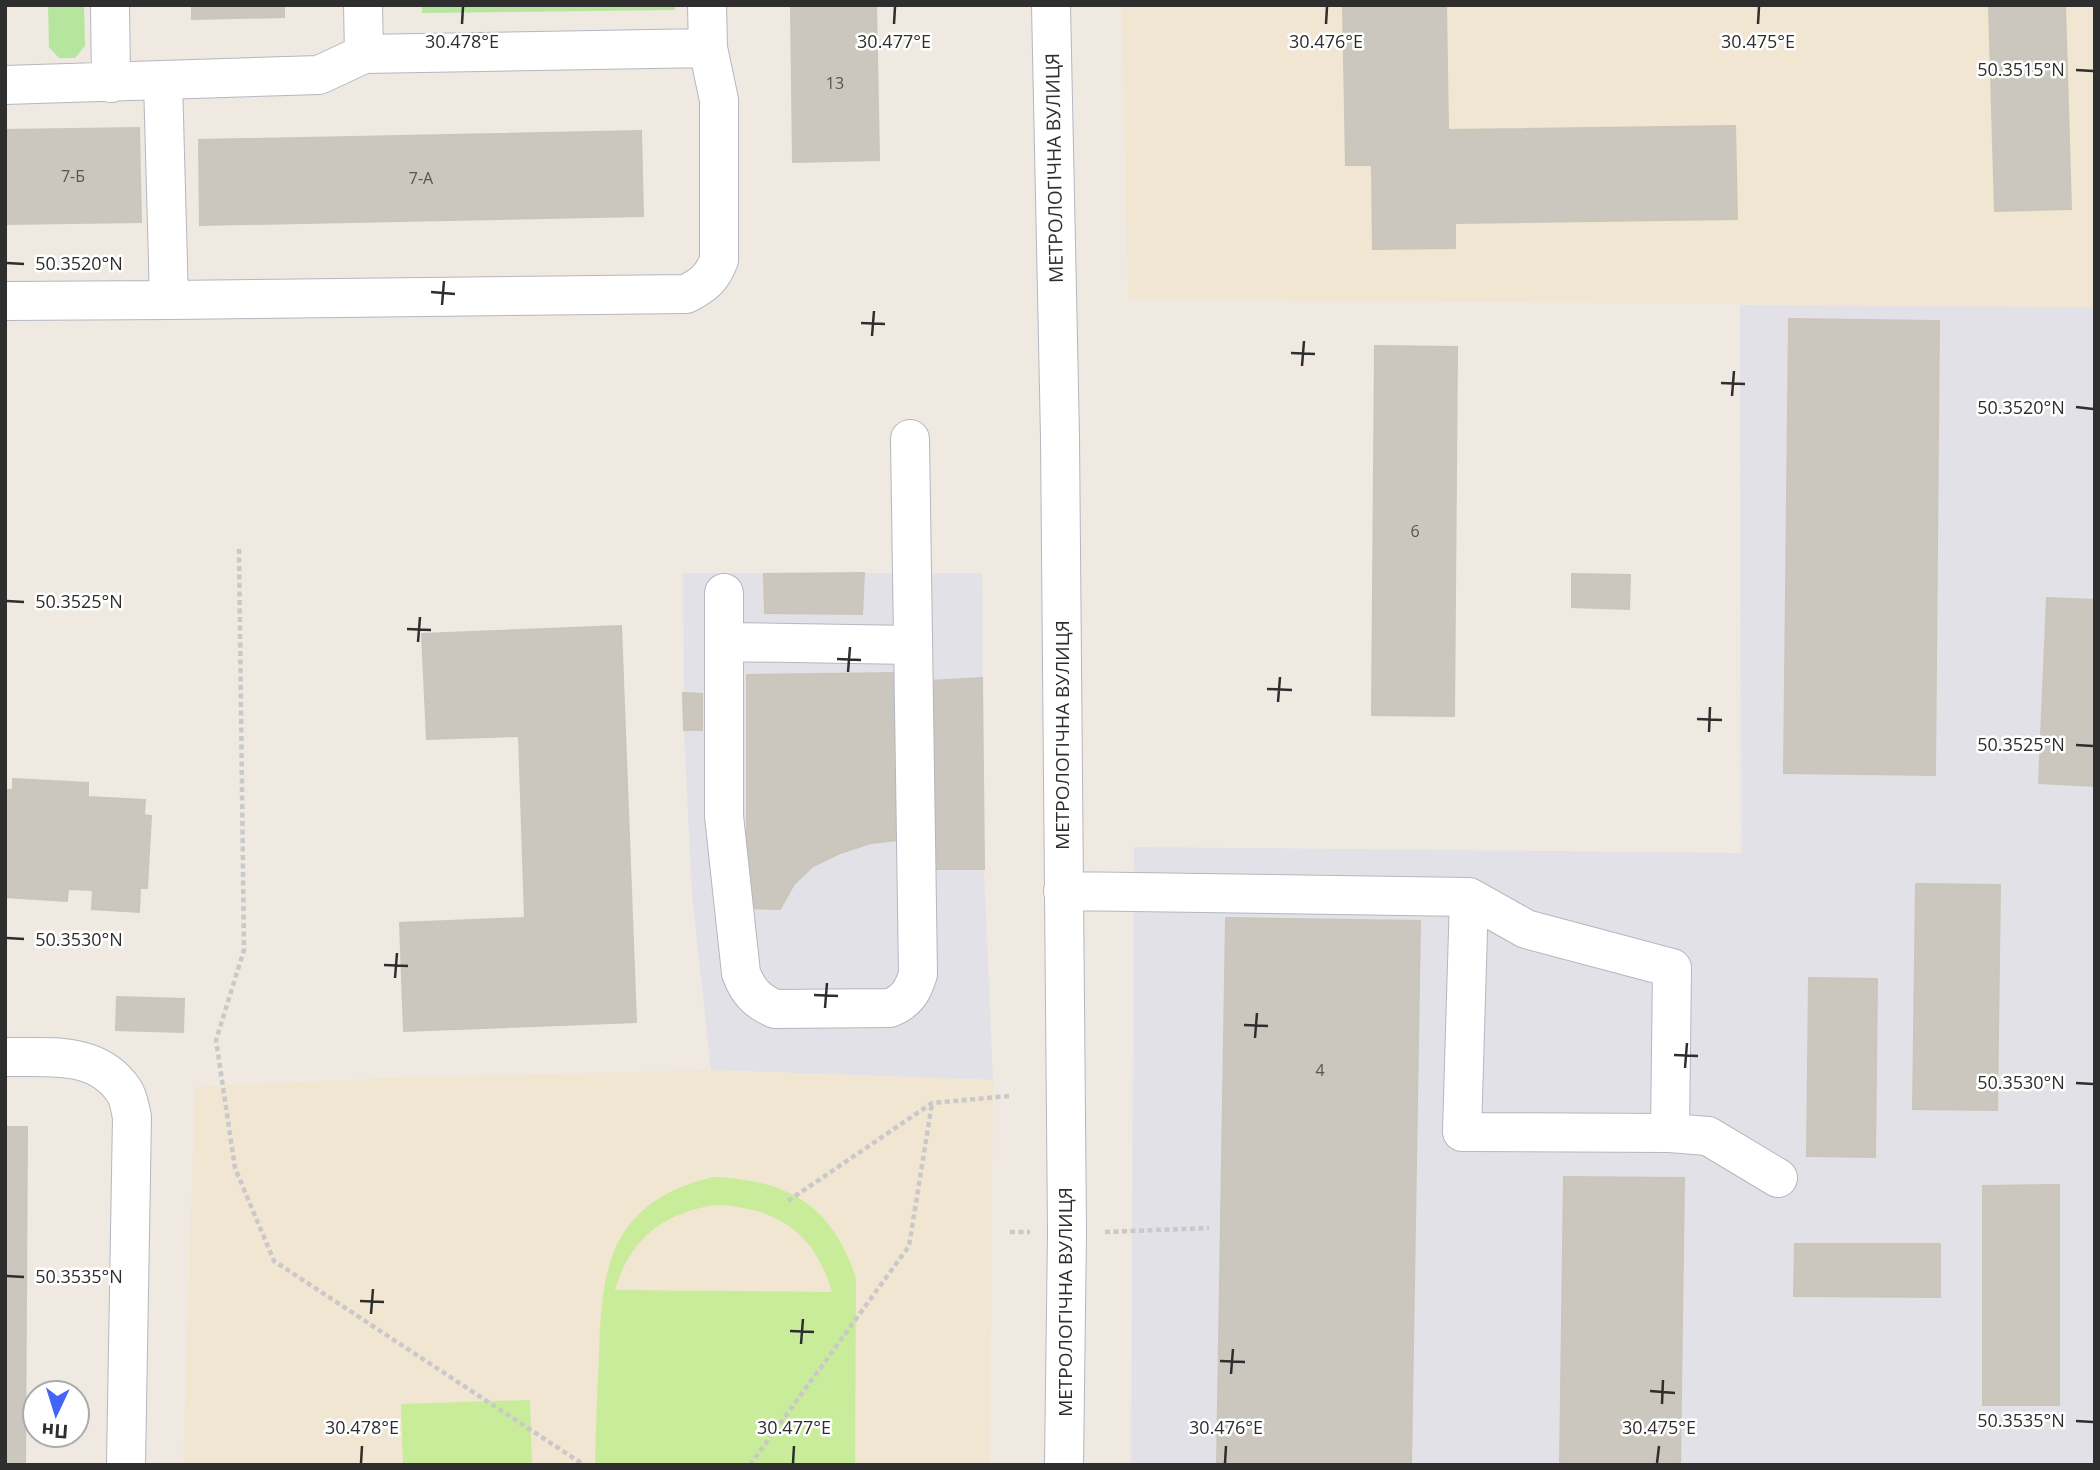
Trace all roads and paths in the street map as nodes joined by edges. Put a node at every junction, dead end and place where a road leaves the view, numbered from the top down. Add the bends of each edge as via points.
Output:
1 (110, 5) edge
2 (363, 5) edge
3 (707, 5) edge
4 (1051, 5) edge
5 (708, 48) junction
6 (364, 54) junction
7 (163, 80) junction
8 (111, 83) junction
9 (5, 85) edge
10 (169, 300) junction
11 (5, 301) edge
12 (910, 439) dead end
13 (239, 549) dead end
14 (724, 593) dead end
15 (725, 642) junction
16 (912, 645) junction
17 (1063, 891) junction
18 (1469, 897) junction
19 (5, 1057) edge
20 (1010, 1096) dead end
21 (932, 1103) junction
22 (1670, 1133) junction
23 (1778, 1178) dead end
24 (788, 1201) dead end
25 (1209, 1228) dead end
26 (1122, 1232) dead end
27 (126, 1465) edge
28 (584, 1465) edge
29 (750, 1465) edge
30 (1064, 1465) edge

1 - 8 street
2 - 6 street
3 - 5 street
4 - 17 street, МЕТРОЛОГІЧНА ВУЛИЦЯ
5 - 6 street
5 - 10 street via 719,100 719,260 703,286 686,294
6 - 7 street via 319,75
7 - 8 street
7 - 10 street
8 - 9 street
10 - 11 street
12 - 16 street
13 - 28 path via 244,950 216,1040 235,1168 274,1261
14 - 15 street
15 - 16 street
15 - 16 street via 724,816 741,973 747,989 775,1010 890,1008 903,1002 914,988 918,974
17 - 18 street
17 - 30 street, МЕТРОЛОГІЧНА ВУЛИЦЯ
18 - 22 street via 1526,929 1672,968
18 - 22 street via 1462,1132
19 - 27 street via 78,1058 105,1071 125,1092 132,1117
20 - 21 path
21 - 24 path
21 - 29 path via 909,1246
22 - 23 street via 1707,1136
25 - 26 path

